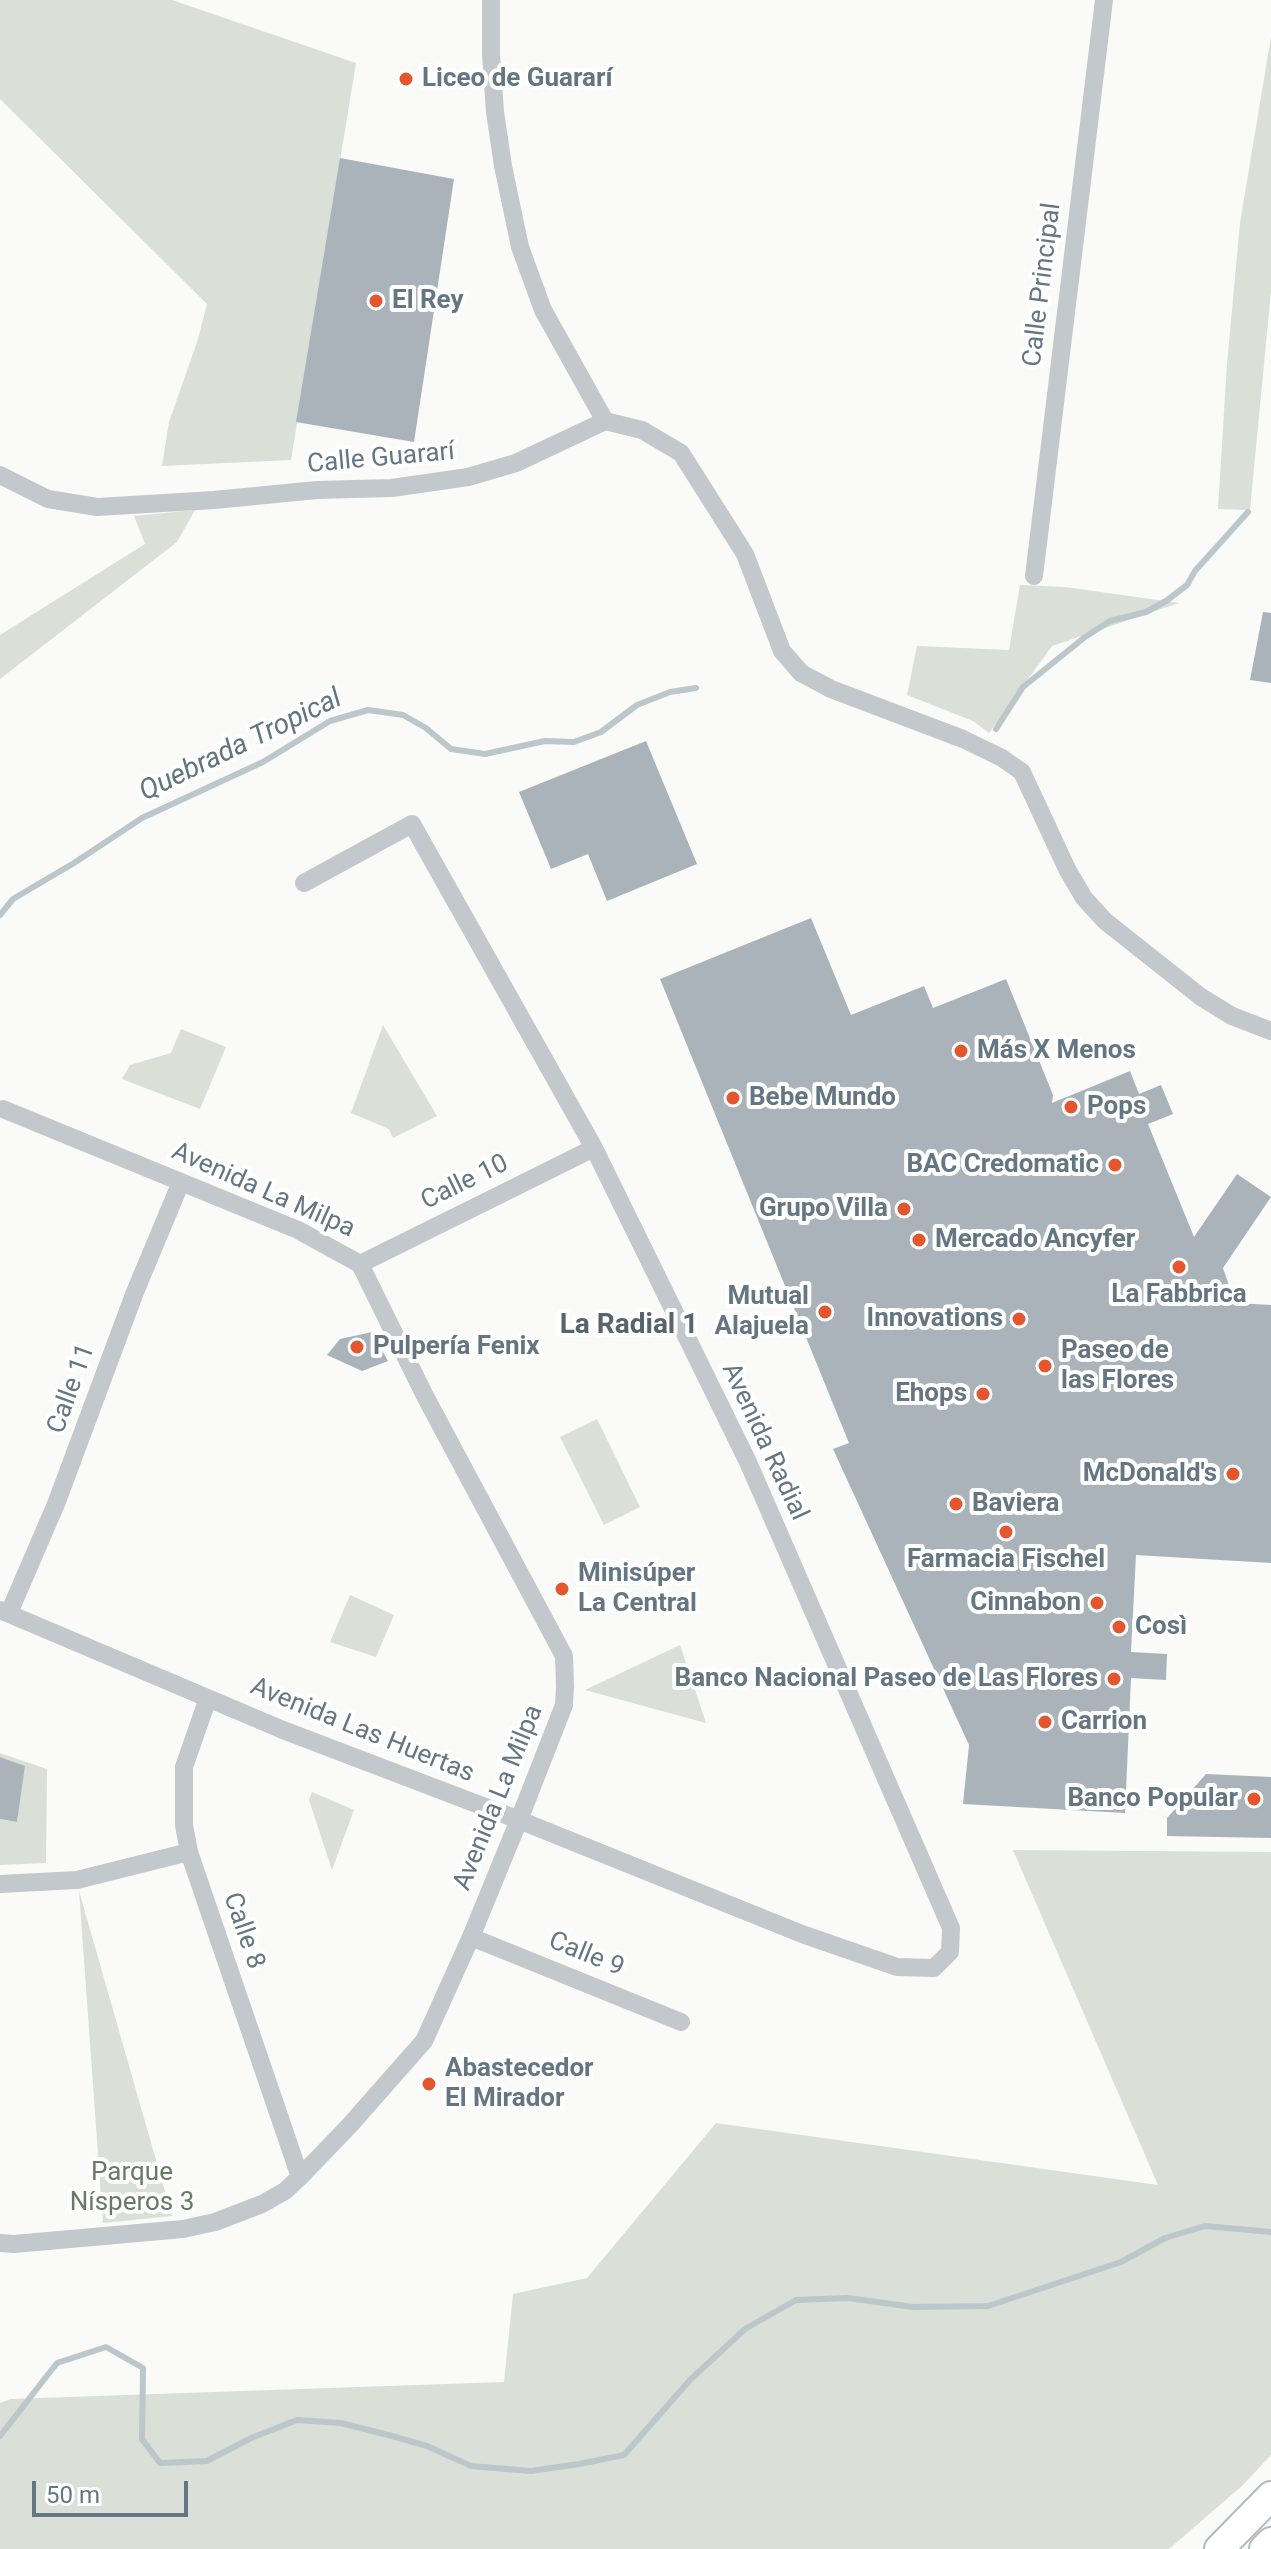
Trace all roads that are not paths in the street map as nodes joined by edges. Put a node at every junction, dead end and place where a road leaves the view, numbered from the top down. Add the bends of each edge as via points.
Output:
1 (491, 0) edge
2 (1104, 0) edge
3 (605, 421) junction
4 (0, 475) edge
5 (1034, 576) dead end
6 (304, 883) dead end
7 (1271, 1031) edge
8 (3, 1109) dead end
9 (594, 1148) junction
10 (181, 1182) junction
11 (360, 1264) junction
12 (4, 1612) edge
13 (208, 1698) junction
14 (519, 1820) junction
15 (189, 1852) junction
16 (0, 1884) edge
17 (471, 1937) junction
18 (934, 1968) joint
19 (681, 2022) dead end
20 (300, 2177) junction
21 (0, 2243) edge
22 (1271, 2496) edge
23 (1271, 2519) edge
24 (1271, 2542) edge
25 (1219, 2549) edge
26 (1241, 2549) edge
27 (1264, 2549) edge

1 - 3 street via 495,112 520,247 543,310
2 - 5 street, Calle Principal
3 - 4 street, Calle Guararí via 516,463 468,477 392,488 97,507 48,499
3 - 7 street via 642,430 681,453 745,554 782,651 801,673 963,739 1022,772 1067,869 1105,921 1201,997
6 - 9 street, Avenida Radial via 412,824
8 - 10 street, Avenida La Milpa
9 - 11 street, Calle 10
9 - 18 street, Avenida Radial via 748,1462 951,1928 950,1952
10 - 11 street, Avenida La Milpa via 298,1230
10 - 12 street, Calle 11 via 56,1504
11 - 14 street, Avenida La Milpa via 564,1656 564,1705
12 - 13 street, Avenida Las Huertas
13 - 14 street, Avenida Las Huertas
13 - 15 street, Calle 8 via 184,1767
14 - 17 street, Avenida La Milpa
14 - 18 street, Avenida Las Huertas via 802,1934 897,1967
15 - 16 street via 77,1880
15 - 20 street, Calle 8
17 - 19 street, Calle 9
17 - 20 street, Avenida La Milpa via 424,2041
20 - 21 street, Avenida La Milpa via 262,2204 215,2222
22 - 25 main road
23 - 26 main road
24 - 27 main road

